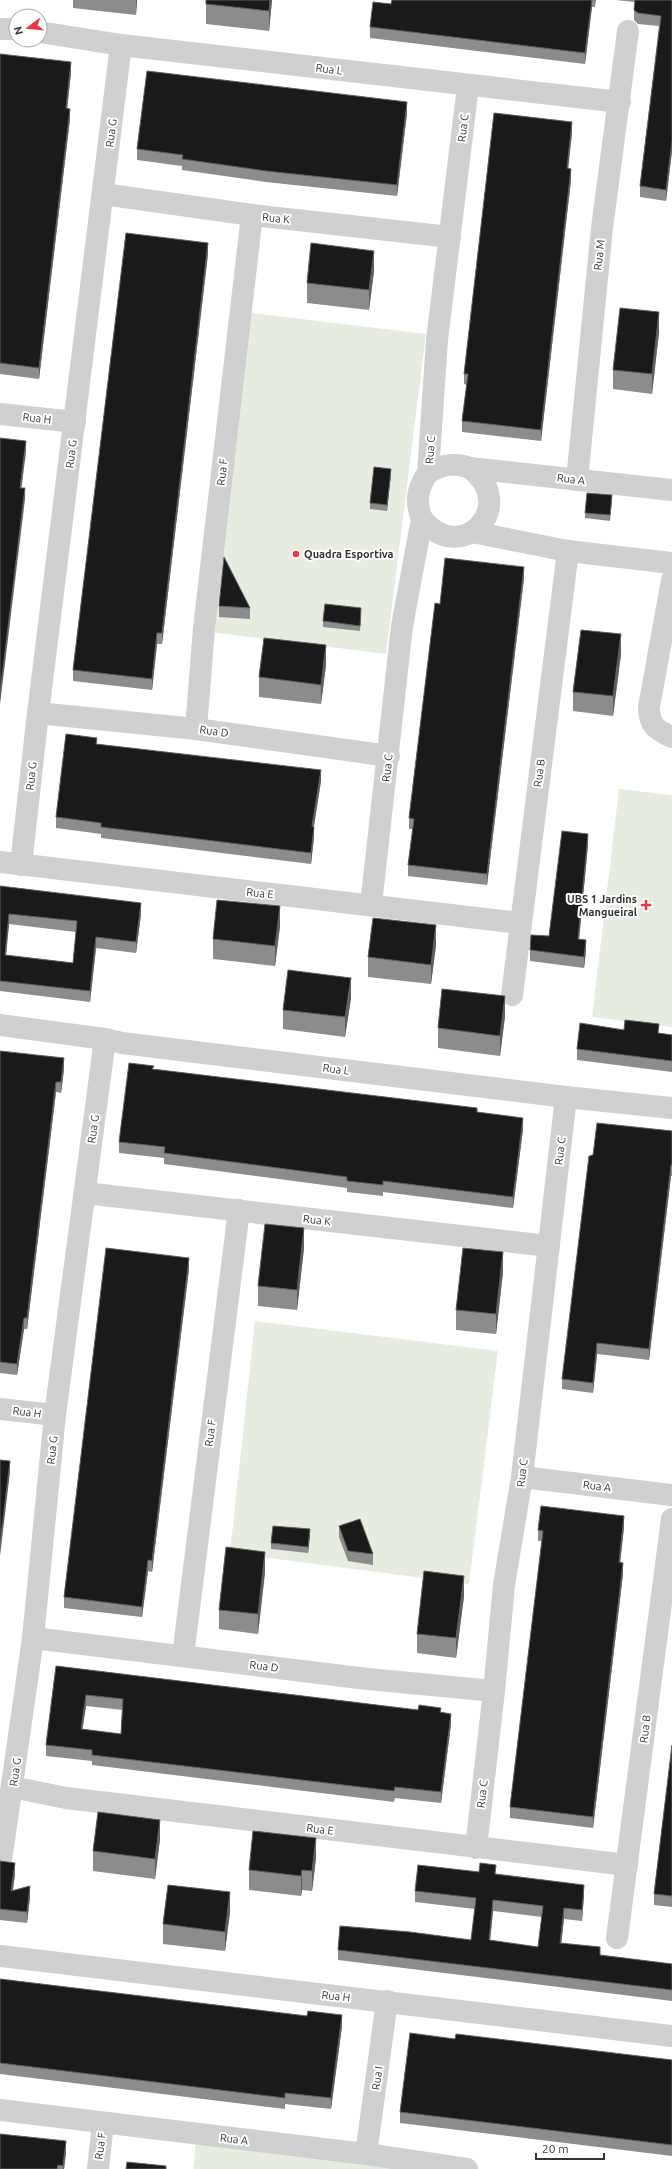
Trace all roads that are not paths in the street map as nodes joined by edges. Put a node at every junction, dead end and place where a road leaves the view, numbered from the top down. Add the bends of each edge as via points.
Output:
1 (628, 31) dead end
2 (48, 33) edge
3 (121, 44) junction
4 (468, 86) junction
5 (620, 102) junction
6 (103, 194) junction
7 (252, 215) junction
8 (450, 237) junction
9 (0, 414) edge
10 (75, 422) junction
11 (470, 468) junction
12 (428, 473) junction
13 (577, 480) junction
14 (672, 490) edge
15 (422, 519) junction
16 (472, 532) junction
17 (568, 551) junction
18 (672, 563) edge
19 (672, 580) edge
20 (38, 713) junction
21 (196, 729) junction
22 (672, 737) edge
23 (389, 756) junction
24 (0, 862) edge
25 (21, 864) junction
26 (371, 905) junction
27 (520, 923) junction
28 (512, 995) dead end
29 (0, 1025) edge
30 (105, 1038) junction
31 (566, 1097) junction
32 (672, 1108) edge
33 (85, 1193) junction
34 (239, 1210) junction
35 (549, 1246) junction
36 (0, 1408) edge
37 (55, 1415) junction
38 (522, 1477) junction
39 (672, 1495) edge
40 (672, 1519) edge
41 (33, 1638) junction
42 (183, 1656) junction
43 (494, 1691) junction
44 (12, 1787) junction
45 (476, 1848) junction
46 (1, 1861) edge
47 (628, 1865) junction
48 (617, 1938) dead end
49 (0, 1956) edge
50 (387, 2001) junction
51 (672, 2036) edge
52 (0, 2110) edge
53 (103, 2123) junction
54 (366, 2154) junction
55 (98, 2169) edge
56 (467, 2169) edge

1 - 5 street, Rua M
2 - 3 street, Rua L
3 - 4 street, Rua L
3 - 6 street, Rua G
4 - 5 street, Rua L
4 - 8 street, Rua C
5 - 13 street, Rua M via 602,228
6 - 7 street, Rua K
6 - 10 street, Rua G
7 - 8 street, Rua K
7 - 21 street, Rua F via 204,628
8 - 12 street, Rua C via 436,356
9 - 10 street, Rua H
10 - 20 street, Rua G
11 - 12 street, Rua A via 453,464
11 - 13 street, Rua A
11 - 16 street via 481,476 490,500 482,524
12 - 15 street, Rua C via 417,495
13 - 14 street, Rua A
15 - 16 street via 429,528 450,537
15 - 23 street, Rua C via 402,626
16 - 17 street
17 - 18 street
17 - 27 street, Rua B
19 - 22 street via 649,707 651,724 660,732
20 - 21 street, Rua D
20 - 25 street, Rua G
21 - 23 street, Rua D
23 - 26 street, Rua C
24 - 25 street, Rua E
25 - 26 street, Rua E
26 - 27 street, Rua E
27 - 28 street, Rua B
29 - 30 street, Rua L
30 - 31 street, Rua L via 122,1043
30 - 33 street, Rua G
31 - 32 street, Rua L
31 - 35 street, Rua C
33 - 34 street, Rua K
33 - 37 street, Rua G
34 - 35 street, Rua K via 368,1227
34 - 42 street, Rua F
35 - 38 street, Rua C
36 - 37 street, Rua H
37 - 41 street, Rua G
38 - 39 street, Rua A
38 - 43 street, Rua C via 504,1585
40 - 47 street, Rua B
41 - 42 street, Rua D
41 - 44 street, Rua G
42 - 43 street, Rua D via 368,1679
43 - 45 street, Rua C
44 - 45 street, Rua E via 66,1798
44 - 46 street, Rua G
45 - 47 street, Rua E
47 - 48 street, Rua B
49 - 50 street, Rua H
50 - 51 street, Rua H
50 - 54 street, Rua I
52 - 53 street, Rua A
53 - 54 street, Rua A
53 - 55 street, Rua F
54 - 56 street, Rua A

